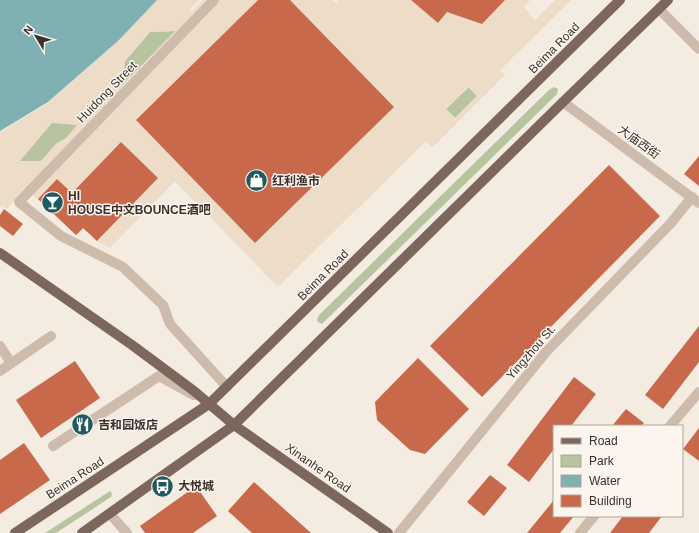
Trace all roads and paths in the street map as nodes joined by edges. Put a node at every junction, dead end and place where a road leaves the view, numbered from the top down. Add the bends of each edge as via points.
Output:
1 (214, 0) edge
2 (620, 0) edge
3 (668, 0) edge
4 (659, 9) junction
5 (699, 49) edge
6 (563, 102) junction
7 (695, 200) edge
8 (0, 253) edge
9 (51, 336) dead end
10 (0, 346) edge
11 (11, 363) junction
12 (0, 371) edge
13 (227, 387) junction
14 (699, 392) edge
15 (209, 404) junction
16 (234, 425) junction
17 (671, 425) edge
18 (53, 446) dead end
19 (110, 514) junction
20 (593, 517) edge
21 (15, 533) edge
22 (82, 533) edge
23 (127, 533) edge
24 (388, 533) edge
25 (399, 533) edge
26 (580, 533) edge

1 - 13 street, Huidong Street via 19,202 60,236 123,267 163,305 170,324
2 - 13 main road, Beima Road
3 - 4 main road
4 - 5 street
4 - 6 main road
6 - 7 street, 大庙西街
6 - 16 main road
7 - 25 street, Yingzhou St. via 546,352
8 - 15 main road, Xinanhe Road via 132,345
9 - 11 street
10 - 11 street
11 - 12 street
13 - 15 main road, Beima Road
14 - 17 street
15 - 16 main road, Xinanhe Road
15 - 18 street via 159,376
15 - 21 main road, Beima Road
16 - 19 main road
16 - 24 main road, Xinanhe Road
19 - 22 main road
19 - 23 street
20 - 26 street

